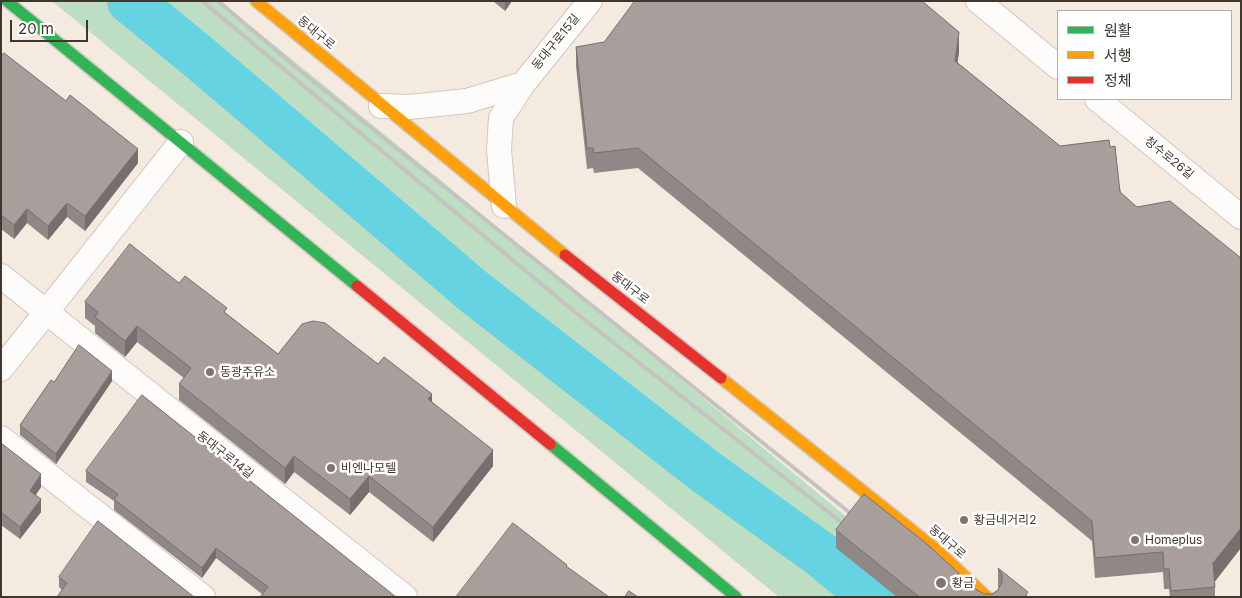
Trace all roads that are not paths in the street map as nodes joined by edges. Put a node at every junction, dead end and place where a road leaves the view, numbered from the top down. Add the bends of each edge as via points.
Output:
1 (7, 1) edge
2 (256, 1) edge
3 (590, 1) edge
4 (978, 1) edge
5 (1057, 66) edge
6 (523, 84) junction
7 (1098, 100) edge
8 (381, 106) junction
9 (181, 142) junction
10 (504, 206) junction
11 (1241, 217) edge
12 (1, 276) edge
13 (45, 313) junction
14 (1, 369) edge
15 (1, 438) edge
16 (203, 597) edge
17 (405, 597) edge
18 (736, 597) edge
19 (987, 597) edge

1 - 9 main road
2 - 8 main road, 동대구로
3 - 6 street, 동대구로15길
4 - 5 street
6 - 8 street via 467,101 409,107
6 - 10 street, 동대구로15길 via 501,118 498,150
7 - 11 street, 청수로26길
8 - 10 main road, 동대구로
9 - 13 street
9 - 18 main road
10 - 19 main road, 동대구로 via 938,550
12 - 13 street, 동대구로14길
13 - 14 street
13 - 17 street, 동대구로14길
15 - 16 street

